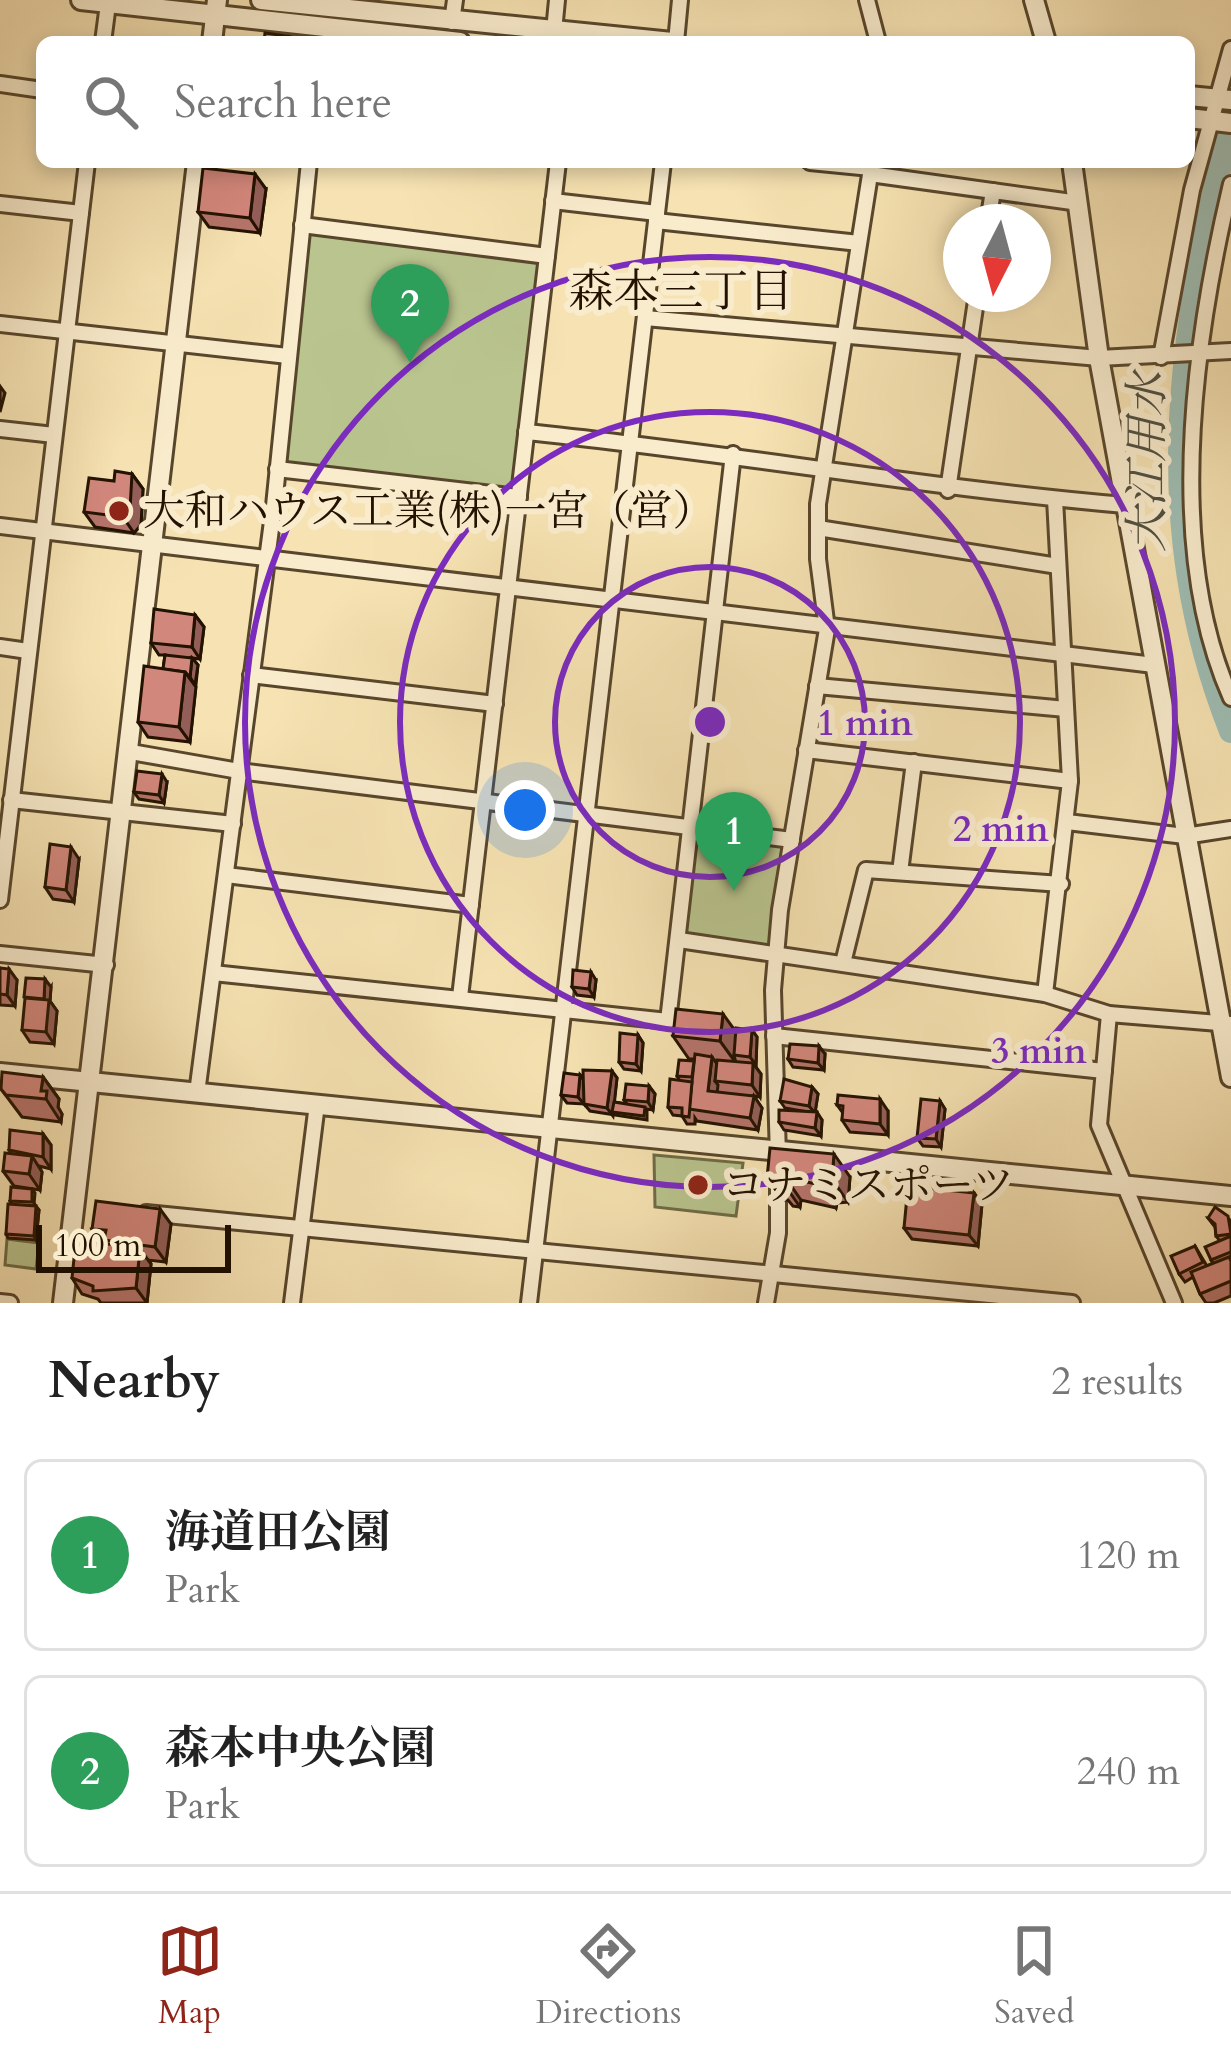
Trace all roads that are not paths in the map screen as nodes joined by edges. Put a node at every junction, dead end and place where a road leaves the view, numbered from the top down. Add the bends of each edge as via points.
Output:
1 (81, 0) edge
2 (261, 0) edge
3 (454, 0) edge
4 (557, 0) edge
5 (680, 0) edge
6 (866, 0) edge
7 (1034, 0) edge
8 (108, 4) junction
9 (352, 5) edge
10 (216, 8) edge
11 (554, 31) junction
12 (449, 35) edge
13 (104, 36) edge
14 (321, 36) edge
15 (609, 36) edge
16 (675, 36) edge
17 (876, 36) edge
18 (1044, 36) edge
19 (1231, 49) edge
20 (0, 84) edge
21 (36, 89) edge
22 (1223, 99) edge
23 (1219, 122) edge
24 (86, 168) edge
25 (196, 168) edge
26 (308, 168) edge
27 (557, 168) edge
28 (657, 168) edge
29 (871, 168) edge
30 (1073, 168) edge
31 (1231, 184) edge
32 (993, 191) junction
33 (553, 201) junction
34 (1079, 203) junction
35 (0, 204) edge
36 (991, 204) edge
37 (80, 213) junction
38 (656, 217) junction
39 (302, 224) junction
40 (859, 243) junction
41 (547, 256) junction
42 (974, 312) edge
43 (645, 318) junction
44 (0, 323) edge
45 (67, 331) junction
46 (844, 338) junction
47 (175, 343) junction
48 (968, 348) junction
49 (1231, 351) edge
50 (1197, 354) junction
51 (288, 356) junction
52 (1164, 356) junction
53 (1100, 358) junction
54 (0, 429) edge
55 (526, 432) junction
56 (54, 435) junction
57 (631, 443) junction
58 (733, 454) junction
59 (823, 466) junction
60 (277, 469) junction
61 (948, 490) junction
62 (519, 497) junction
63 (1055, 499) junction
64 (1125, 505) junction
65 (0, 526) edge
66 (818, 528) junction
67 (42, 530) junction
68 (153, 542) junction
69 (267, 558) junction
70 (1058, 566) junction
71 (512, 591) junction
72 (613, 602) junction
73 (718, 615) junction
74 (827, 628) junction
75 (0, 647) edge
76 (28, 651) junction
77 (1063, 656) junction
78 (1154, 665) junction
79 (251, 674) junction
80 (817, 686) junction
81 (1231, 698) edge
82 (495, 704) junction
83 (1066, 709) junction
84 (0, 746) edge
85 (17, 748) junction
86 (806, 750) junction
87 (130, 752) junction
88 (914, 763) junction
89 (239, 771) junction
90 (1070, 781) junction
91 (11, 800) junction
92 (482, 802) junction
93 (124, 812) junction
94 (585, 814) junction
95 (1067, 822) junction
96 (233, 824) junction
97 (692, 826) junction
98 (1231, 829) edge
99 (1185, 836) junction
100 (792, 840) junction
101 (2, 856) edge
102 (900, 872) junction
103 (226, 875) junction
104 (1061, 884) junction
105 (0, 899) edge
106 (471, 905) junction
107 (680, 940) junction
108 (777, 951) junction
109 (0, 954) edge
110 (843, 963) junction
111 (106, 965) junction
112 (214, 974) junction
113 (1045, 994) junction
114 (460, 997) junction
115 (564, 1010) junction
116 (1109, 1014) junction
117 (1226, 1025) edge
118 (774, 1036) junction
119 (1104, 1071) junction
120 (0, 1073) edge
121 (1231, 1076) edge
122 (90, 1082) junction
123 (197, 1093) junction
124 (317, 1104) junction
125 (549, 1132) junction
126 (778, 1154) junction
127 (1120, 1185) junction
128 (1231, 1196) edge
129 (129, 1211) edge
130 (304, 1227) junction
131 (535, 1250) junction
132 (771, 1272) junction
133 (897, 1285) junction
134 (0, 1302) edge
135 (10, 1303) edge
136 (64, 1303) edge
137 (292, 1303) edge
138 (529, 1303) edge
139 (766, 1303) edge
140 (896, 1303) edge
141 (1072, 1303) edge
142 (1174, 1303) edge

1 - 8 street
2 - 9 street
3 - 12 street
4 - 11 street
5 - 16 street
6 - 17 street
7 - 18 street
8 - 10 street
8 - 13 street
9 - 12 street
10 - 14 street
11 - 12 street
11 - 15 street
12 - 14 street
19 - 22 street
20 - 21 street
22 - 23 street
23 - 52 street
24 - 37 street
25 - 47 street
26 - 39 street
27 - 33 street
28 - 38 street
29 - 32 street
29 - 40 street
30 - 34 street
31 - 50 street
32 - 34 street
32 - 36 street
33 - 38 street
33 - 41 street
34 - 53 street
35 - 37 street
37 - 45 street
38 - 40 street
38 - 43 street
39 - 41 street
39 - 51 street
40 - 46 street
41 - 55 street
42 - 48 street
43 - 46 street
43 - 57 street
44 - 45 street
45 - 47 street
45 - 56 street
46 - 48 street
46 - 59 street
47 - 51 street
47 - 68 street
48 - 53 street
48 - 61 street
49 - 50 street
50 - 52 street
50 - 81 street via 1199,595
51 - 60 street
52 - 53 street
53 - 64 street
54 - 56 street
55 - 57 street
55 - 62 street
56 - 67 street
57 - 58 street
57 - 72 street
58 - 59 street
58 - 73 street
59 - 61 street
59 - 66 street
60 - 62 street
60 - 69 street
61 - 63 street
62 - 71 street
63 - 64 street
63 - 70 street
64 - 78 street
65 - 67 street
66 - 70 street
66 - 74 street
67 - 68 street
67 - 76 street
68 - 69 street
68 - 87 street
69 - 71 street
69 - 79 street
70 - 77 street
71 - 72 street
71 - 82 street
72 - 73 street
72 - 94 street
73 - 74 street
73 - 97 street
74 - 77 street
74 - 80 street
75 - 76 street
76 - 85 street
77 - 78 street
77 - 83 street
78 - 99 street
79 - 82 street
79 - 89 street
80 - 83 street
80 - 86 street
82 - 92 street
83 - 90 street
84 - 85 street
85 - 91 street
86 - 88 street
86 - 100 street
87 - 89 street
87 - 93 street
88 - 90 street
88 - 102 street
89 - 92 street
89 - 96 street
90 - 95 street
91 - 93 street
91 - 101 street
92 - 94 street
92 - 106 street
93 - 96 street
93 - 111 street
94 - 97 street
94 - 115 street
95 - 99 street
95 - 104 street
96 - 103 street
97 - 100 street
97 - 107 street
98 - 99 street
99 - 117 street
100 - 108 street
101 - 105 street
102 - 104 street
102 - 110 street via 866,870
103 - 106 street
103 - 112 street
104 - 113 street
106 - 114 street
107 - 108 street
107 - 115 street via 668,1021
108 - 110 street
108 - 118 street
109 - 111 street
110 - 113 street
111 - 122 street
112 - 114 street
112 - 123 street
113 - 116 street
114 - 115 street
115 - 125 street
116 - 117 street
116 - 119 street
117 - 121 street
118 - 119 street
118 - 126 street
119 - 127 street via 1099,1125
120 - 122 street
122 - 123 street
122 - 136 street
123 - 124 street
124 - 125 street
124 - 130 street
125 - 126 street
125 - 131 street
126 - 127 street
126 - 132 street
127 - 128 street
127 - 142 street
129 - 130 street
130 - 131 street
130 - 137 street
131 - 132 street
131 - 138 street
132 - 133 street
132 - 139 street
133 - 140 street
133 - 141 street
134 - 135 street

